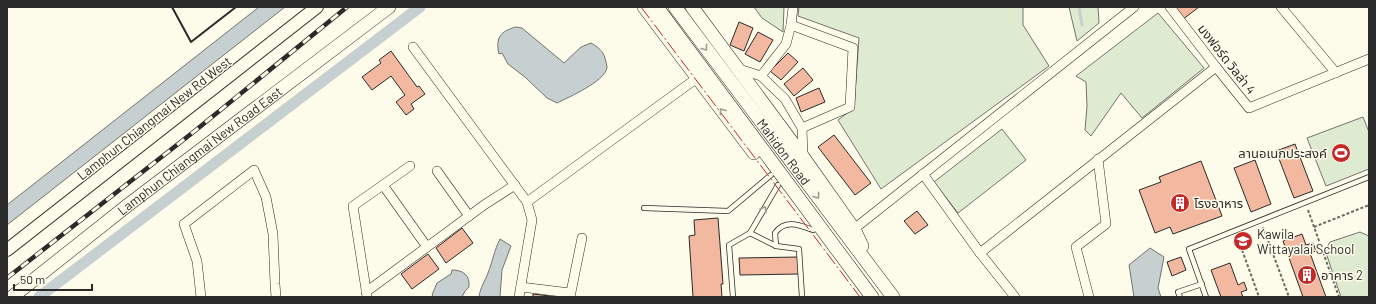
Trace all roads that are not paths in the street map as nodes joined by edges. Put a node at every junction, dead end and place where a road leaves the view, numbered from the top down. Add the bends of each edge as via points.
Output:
1 (317, 7) edge
2 (389, 7) edge
3 (644, 7) edge
4 (657, 7) edge
5 (692, 7) edge
6 (793, 7) edge
7 (1134, 7) edge
8 (1170, 7) edge
9 (1281, 7) edge
10 (678, 12) edge
11 (791, 25) junction
12 (413, 46) dead end
13 (1369, 59) edge
14 (735, 67) junction
15 (1216, 67) junction
16 (1336, 73) junction
17 (761, 76) junction
18 (697, 78) junction
19 (802, 128) junction
20 (803, 157) junction
21 (1098, 159) junction
22 (410, 166) dead end
23 (437, 171) dead end
24 (923, 174) junction
25 (1369, 177) edge
26 (774, 180) junction
27 (515, 184) junction
28 (383, 185) junction
29 (527, 202) junction
30 (644, 208) dead end
31 (469, 216) junction
32 (854, 229) junction
33 (813, 230) junction
34 (750, 232) junction
35 (582, 238) dead end
36 (776, 246) junction
37 (427, 248) junction
38 (7, 250) edge
39 (980, 254) junction
40 (878, 276) junction
41 (861, 283) junction
42 (1202, 284) junction
43 (521, 287) junction
44 (366, 295) edge
45 (570, 295) edge
46 (12, 297) edge
47 (201, 297) edge
48 (276, 297) edge
49 (520, 297) edge
50 (733, 297) edge
51 (802, 297) edge
52 (872, 297) edge
53 (893, 297) edge
54 (1015, 297) edge
55 (1089, 297) edge
56 (1180, 297) edge
57 (1206, 297) edge

1 - 38 street, Lamphun Chiangmai New Rd West
2 - 46 main road, Lamphun Chiangmai New Road East via 128,205
3 - 18 main road
4 - 41 main road, Mahidon Road
5 - 14 main road
6 - 11 street
7 - 24 street
8 - 15 street, มงฟอร์ด วิลล่า 4
9 - 16 street
10 -> 40 main road, Mahidon Road
11 - 17 street via 786,44
11 - 19 street via 854,48 850,107
12 - 27 street
13 - 16 street
14 - 17 street
14 - 20 main road
15 - 16 street, มงฟอร์ด วิลล่า 4 via 1249,108
15 - 21 street
17 - 19 street via 785,99
26 -> 18 main road
18 - 29 street
19 - 20 street
20 - 32 main road
21 - 39 street
21 - 55 street via 1106,224 1076,247
22 - 28 street
23 - 31 street
24 - 32 street
24 - 39 street
25 - 42 lane via 1189,249
26 - 30 lane via 728,211
26 - 33 main road
34 -> 26 lane
27 - 29 street
27 - 31 street
28 - 37 street
28 - 44 street via 353,206
29 - 43 street via 532,220
31 - 37 street
32 - 40 main road
33 - 36 lane via 788,224 778,228 775,233
33 - 41 main road
34 - 36 lane
34 - 50 lane via 729,245
35 - 45 street
36 - 51 lane via 799,249
37 - 44 street
39 - 54 street
40 - 53 main road, Mahidon Road
41 - 52 main road, Mahidon Road
42 - 56 lane via 1178,292
42 - 57 lane
43 - 45 street
43 - 49 street
47 - 48 street via 197,261 184,224 254,170 266,197 273,234

